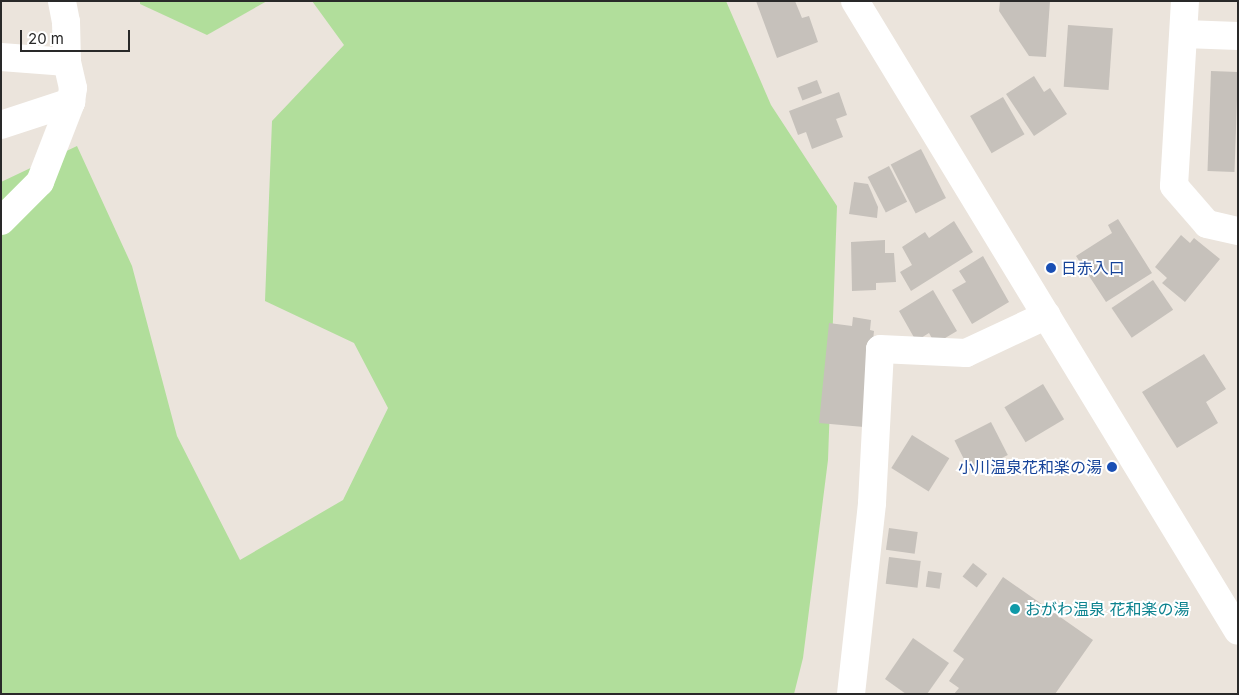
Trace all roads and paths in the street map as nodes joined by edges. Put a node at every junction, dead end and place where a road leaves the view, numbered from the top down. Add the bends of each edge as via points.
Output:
1 (62, 1) edge
2 (855, 1) edge
3 (1185, 1) edge
4 (1184, 34) junction
5 (1238, 36) edge
6 (1, 57) edge
7 (67, 62) junction
8 (71, 102) junction
9 (1, 125) edge
10 (1, 221) edge
11 (1238, 232) edge
12 (1047, 315) junction
13 (1238, 631) edge
14 (851, 694) edge

1 - 7 street
2 - 12 street
3 - 4 street
4 - 5 street
4 - 11 street via 1174,186 1207,224
6 - 7 street
7 - 8 street via 73,88
8 - 9 street
8 - 10 street via 40,182
12 - 13 street
12 - 14 street via 966,354 880,349 872,503

